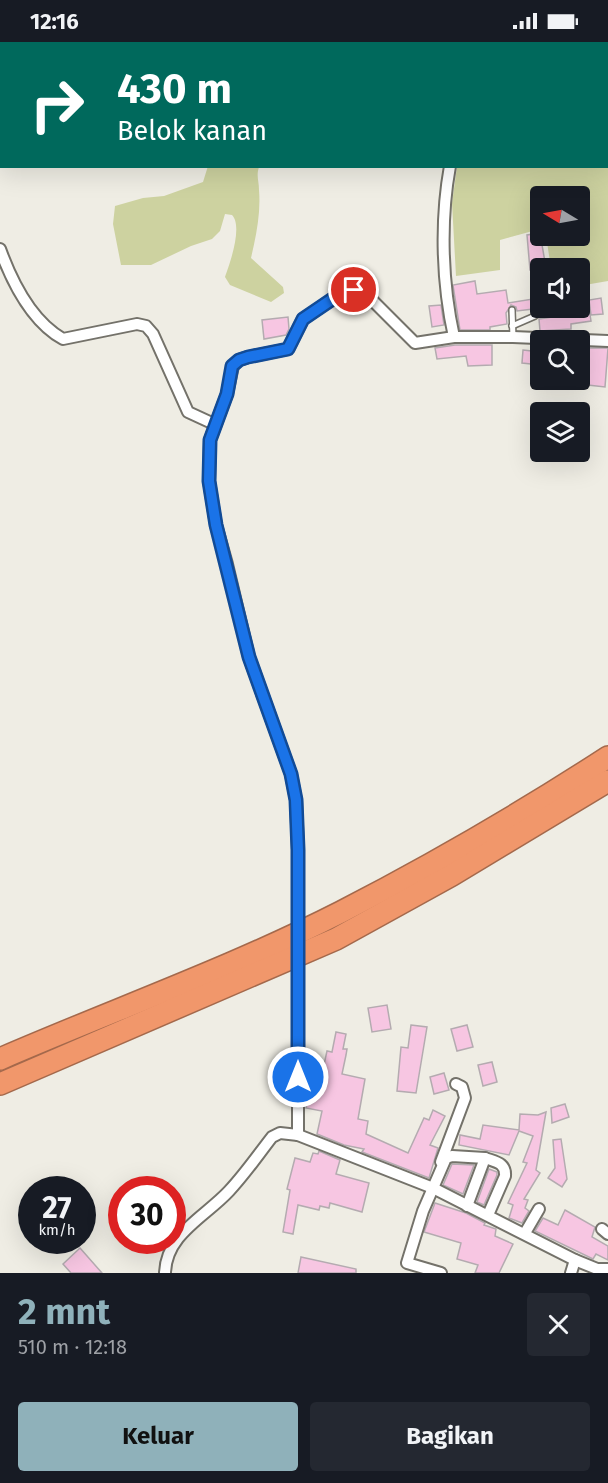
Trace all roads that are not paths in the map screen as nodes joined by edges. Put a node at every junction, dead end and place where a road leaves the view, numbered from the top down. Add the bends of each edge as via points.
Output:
1 (450, 168) edge
2 (0, 249) edge
3 (512, 310) dead end
4 (532, 318) edge
5 (513, 331) junction
6 (530, 335) edge
7 (454, 338) junction
8 (590, 341) edge
9 (608, 341) edge
10 (214, 424) junction
11 (608, 758) edge
12 (608, 782) edge
13 (0, 1059) edge
14 (0, 1084) edge
15 (456, 1084) dead end
16 (298, 1135) junction
17 (485, 1158) junction
18 (433, 1189) junction
19 (467, 1206) junction
20 (539, 1209) dead end
21 (488, 1215) junction
22 (525, 1233) junction
23 (575, 1260) junction
24 (406, 1268) edge
25 (608, 1269) edge
26 (434, 1272) edge
27 (165, 1273) edge
28 (571, 1273) edge

1 - 7 street via 444,221
2 - 10 street via 32,310 63,339 136,324 147,326 188,412
3 - 5 lane
4 - 5 lane
5 - 6 street
5 - 7 street
7 - 10 street via 412,342 365,293 354,290 303,319 288,349 235,363
8 - 9 street
10 - 16 street, bridge via 208,458 214,516 249,657 291,774 296,800
11 - 13 highway via 498,826 341,912
12 - 14 highway via 462,870 336,939
15 - 18 street via 462,1087 465,1098
16 - 18 street
16 - 27 street via 280,1133 272,1137 227,1194 188,1227 169,1251
17 - 18 street via 446,1158
17 - 19 street
17 - 21 street via 502,1164 506,1170
18 - 19 street
18 - 24 street
19 - 21 street
20 - 22 street
21 - 22 street
22 - 23 street
23 - 25 street
23 - 28 street
24 - 26 street

